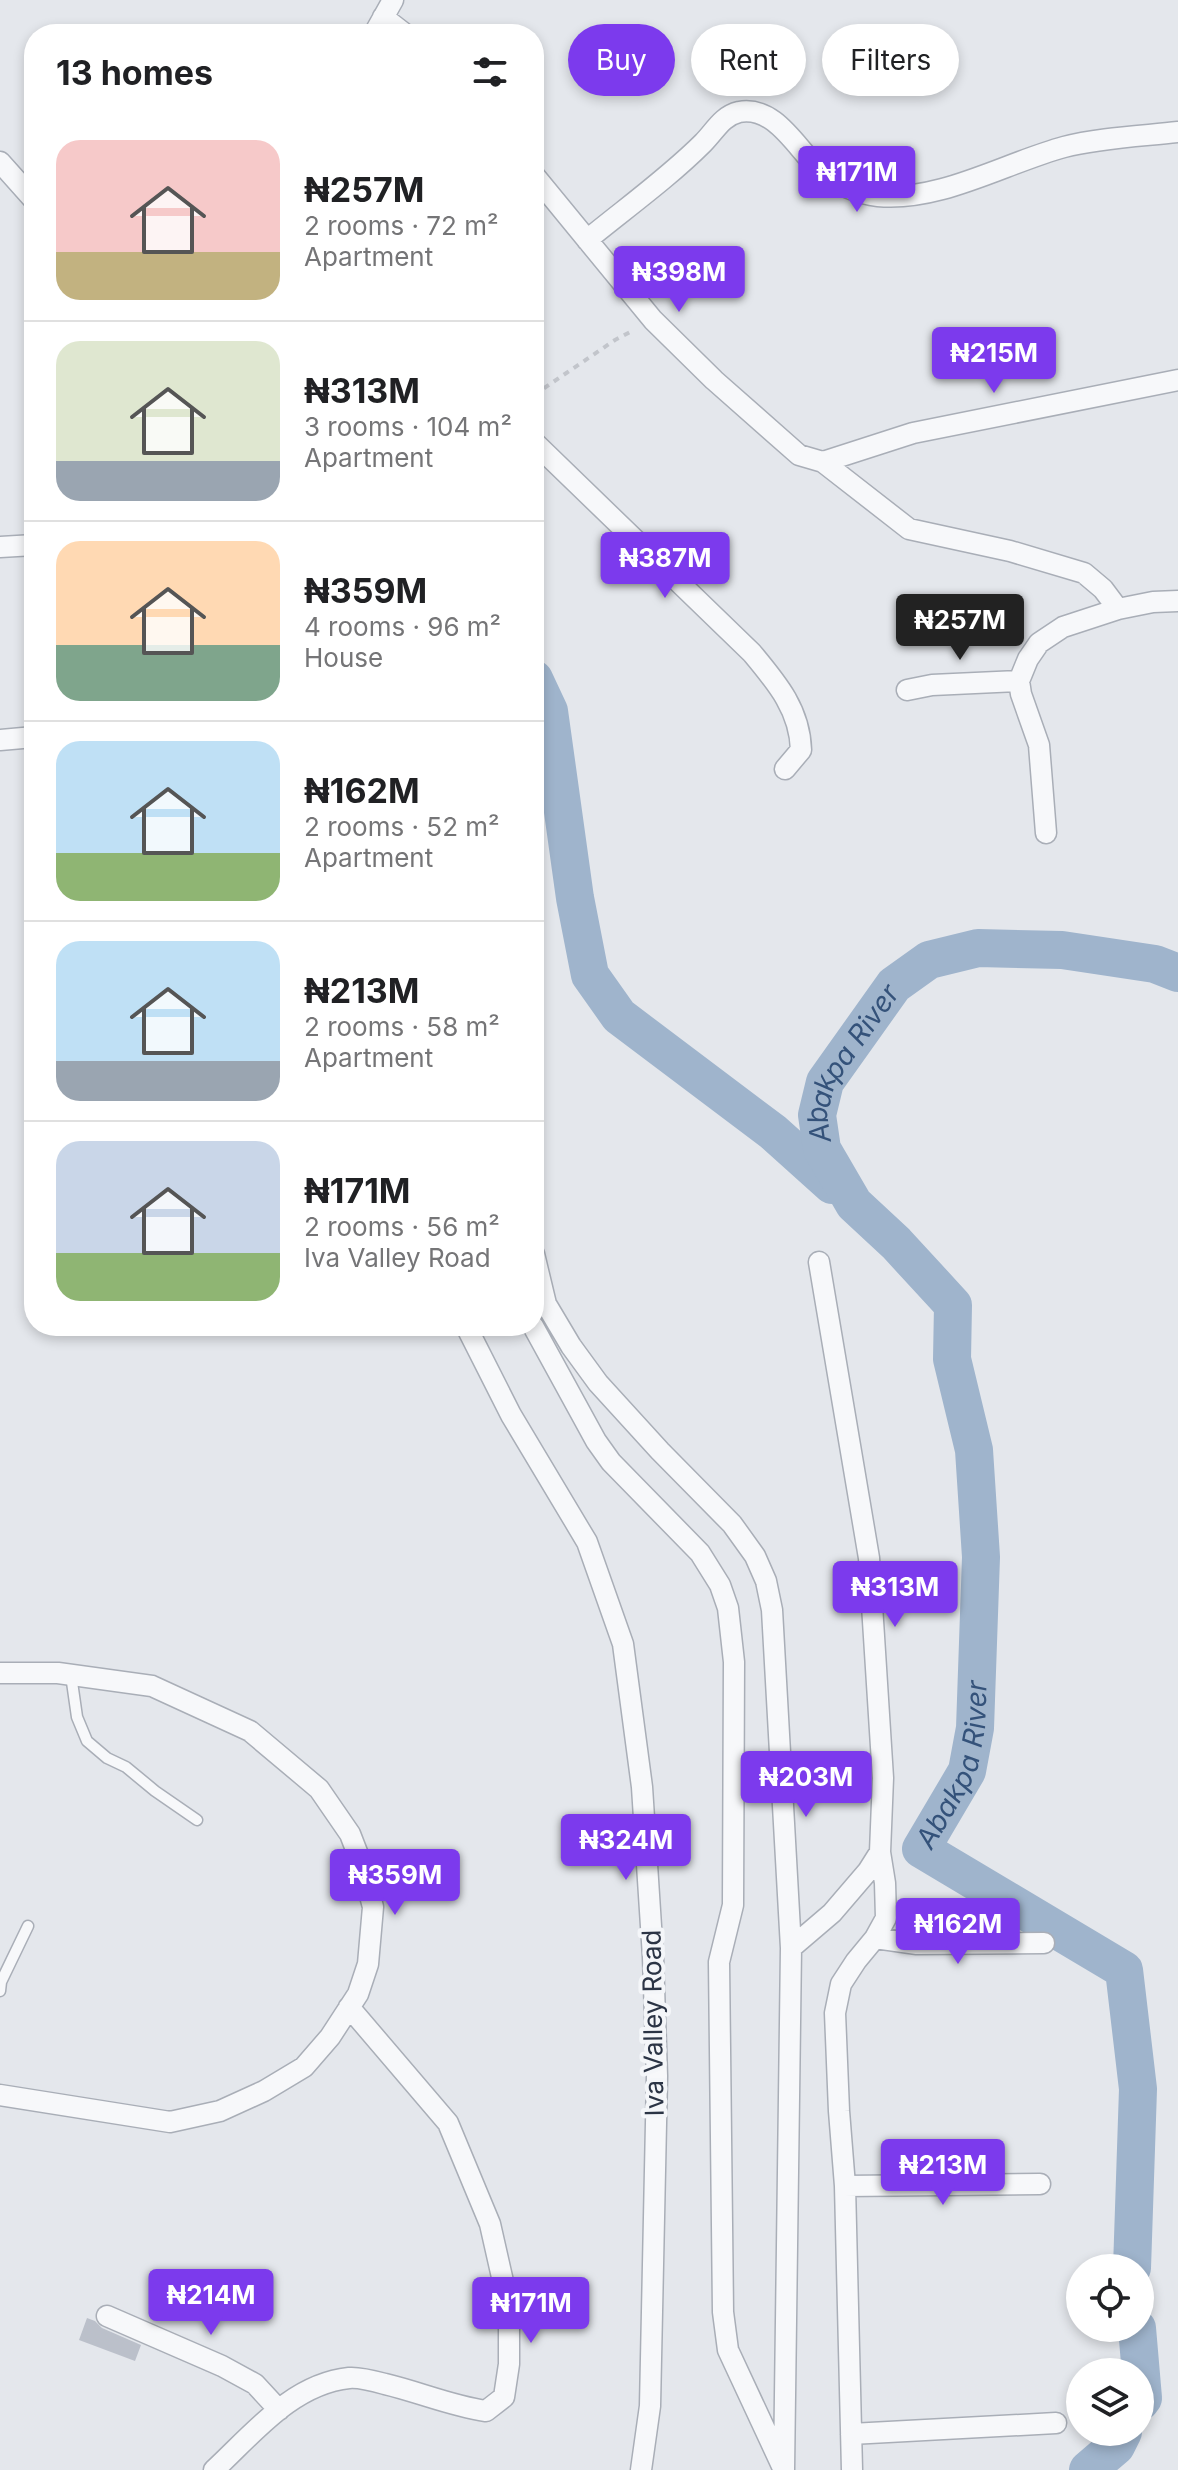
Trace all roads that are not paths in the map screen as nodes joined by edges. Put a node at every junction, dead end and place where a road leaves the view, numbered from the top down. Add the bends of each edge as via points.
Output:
1 (1178, 132) edge
2 (0, 162) edge
3 (544, 187) edge
4 (24, 189) edge
5 (587, 240) junction
6 (1178, 380) edge
7 (544, 452) edge
8 (823, 462) junction
9 (24, 546) edge
10 (0, 547) edge
11 (1178, 601) edge
12 (1118, 609) junction
13 (1019, 681) junction
14 (907, 690) dead end
15 (24, 738) edge
16 (0, 740) edge
17 (785, 769) dead end
18 (1046, 833) dead end
19 (819, 1262) dead end
20 (544, 1301) edge
21 (471, 1336) edge
22 (538, 1336) edge
23 (0, 1673) edge
24 (71, 1675) junction
25 (197, 1820) dead end
26 (880, 1852) junction
27 (28, 1926) dead end
28 (875, 1938) junction
29 (1044, 1943) dead end
30 (791, 1948) junction
31 (0, 1991) edge
32 (349, 2007) junction
33 (0, 2095) edge
34 (1040, 2184) dead end
35 (845, 2186) junction
36 (107, 2316) dead end
37 (279, 2410) junction
38 (1056, 2423) dead end
39 (851, 2434) junction
40 (214, 2470) edge
41 (641, 2470) edge
42 (784, 2470) edge
43 (852, 2470) edge

1 - 5 street via 1066,147 935,191 895,197 858,192 831,180 768,117 743,111 723,120
2 - 4 street
3 - 5 street
5 - 8 street via 653,320 714,380 799,455
6 - 8 street via 913,433
7 - 17 street via 774,679 800,728 801,750
8 - 12 street via 909,529 1084,573
9 - 10 street
11 - 12 street
12 - 13 street via 1063,627 1039,643
13 - 14 street
13 - 18 street via 1039,745
15 - 16 street
19 - 26 street via 869,1558 883,1778
20 - 30 street via 598,1383 732,1524 766,1581 772,1610
21 - 41 street, Iva Valley Road via 587,1542 623,1644 642,1787 657,2076 650,2406
22 - 42 street via 596,1441 700,1553 728,1608 734,1662 733,1905 719,1962 723,2312 728,2350
23 - 24 street
24 - 25 lane via 77,1717 87,1741
24 - 32 street via 152,1686 250,1731 319,1789 350,1834 373,1907 368,1964
26 - 28 street via 886,1918
26 - 30 street via 832,1913
27 - 31 lane
28 - 29 street via 917,1944
28 - 35 street via 841,1984 835,2013
30 - 42 street
32 - 33 street via 304,2067 220,2111 170,2122
32 - 37 street via 448,2123 490,2224 509,2308 504,2397 486,2411 351,2377 322,2384
34 - 35 street
35 - 39 street
36 - 37 street via 255,2384
37 - 40 street
38 - 39 street
39 - 43 street

